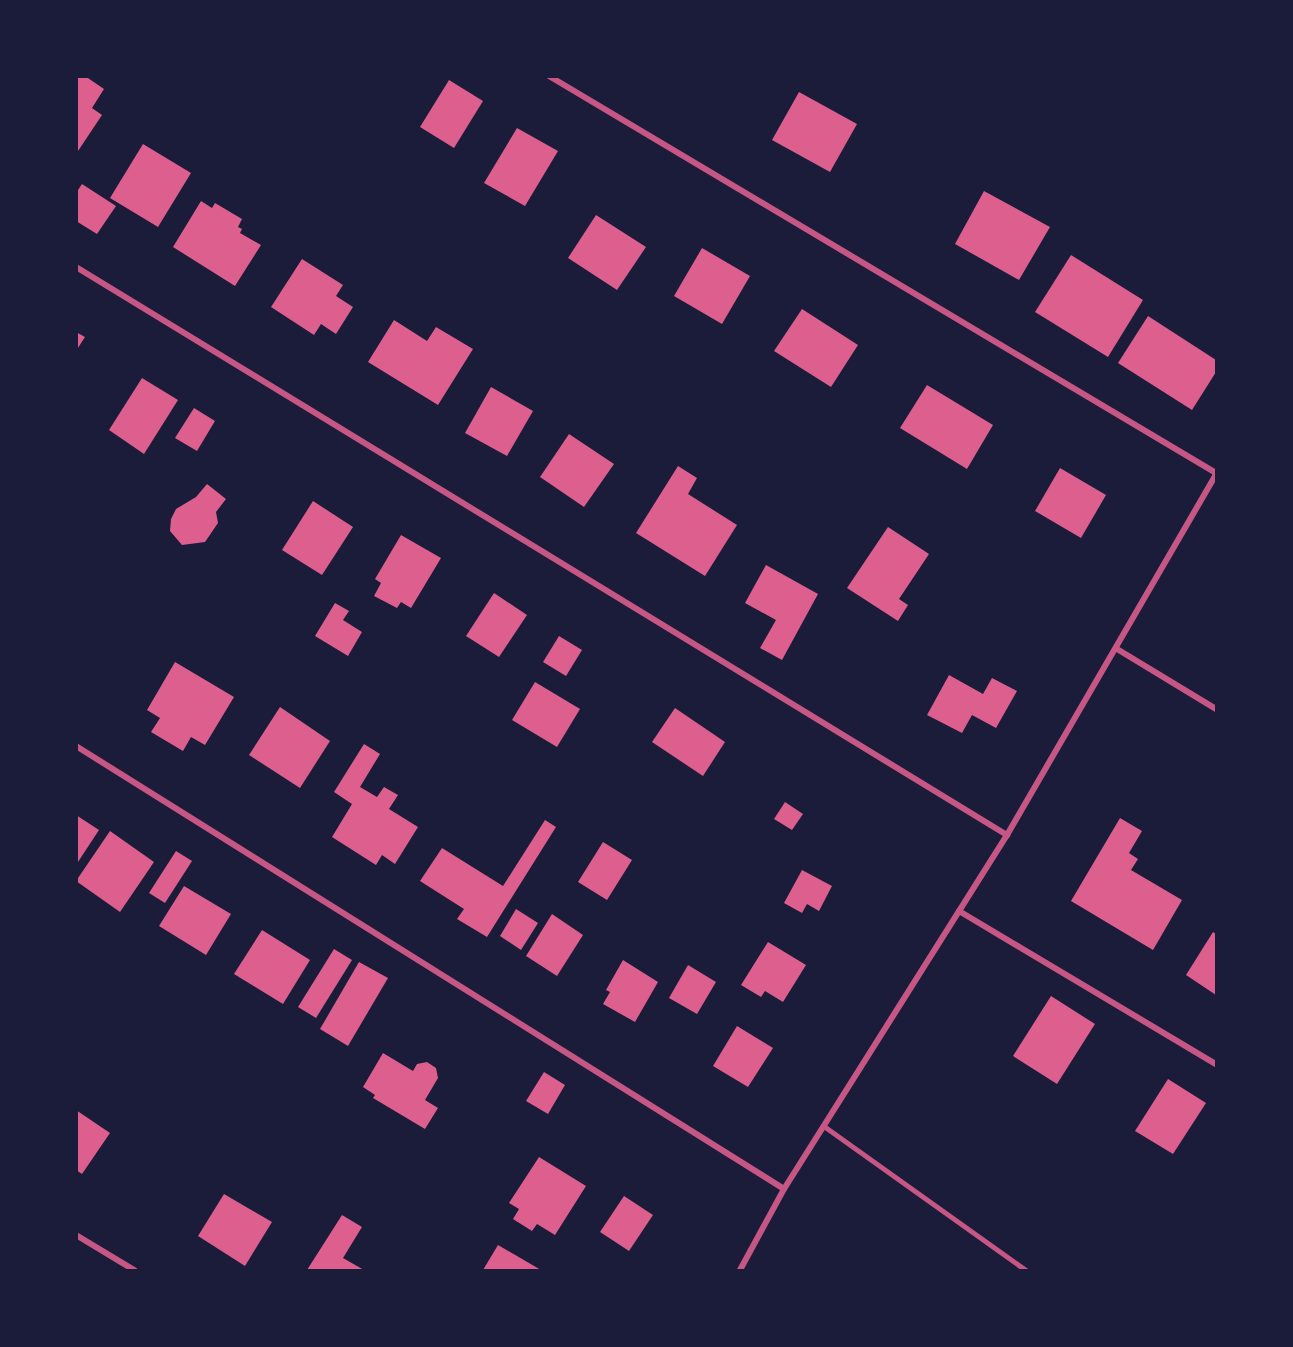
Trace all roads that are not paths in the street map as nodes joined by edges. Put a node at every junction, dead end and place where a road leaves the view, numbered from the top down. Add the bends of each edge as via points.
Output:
1 (549, 76) edge
2 (76, 267) edge
3 (1216, 474) edge
4 (1117, 649) junction
5 (1216, 709) edge
6 (76, 746) edge
7 (1007, 835) junction
8 (959, 911) junction
9 (1216, 1064) edge
10 (824, 1126) junction
11 (784, 1189) junction
12 (76, 1235) edge
13 (134, 1270) edge
14 (740, 1270) edge
15 (1026, 1270) edge

1 - 3 street
2 - 7 street
3 - 4 street
4 - 5 street
4 - 7 street
6 - 11 street
7 - 8 street
8 - 9 street
8 - 10 street
10 - 11 street
10 - 15 lane
11 - 14 street
12 - 13 street

